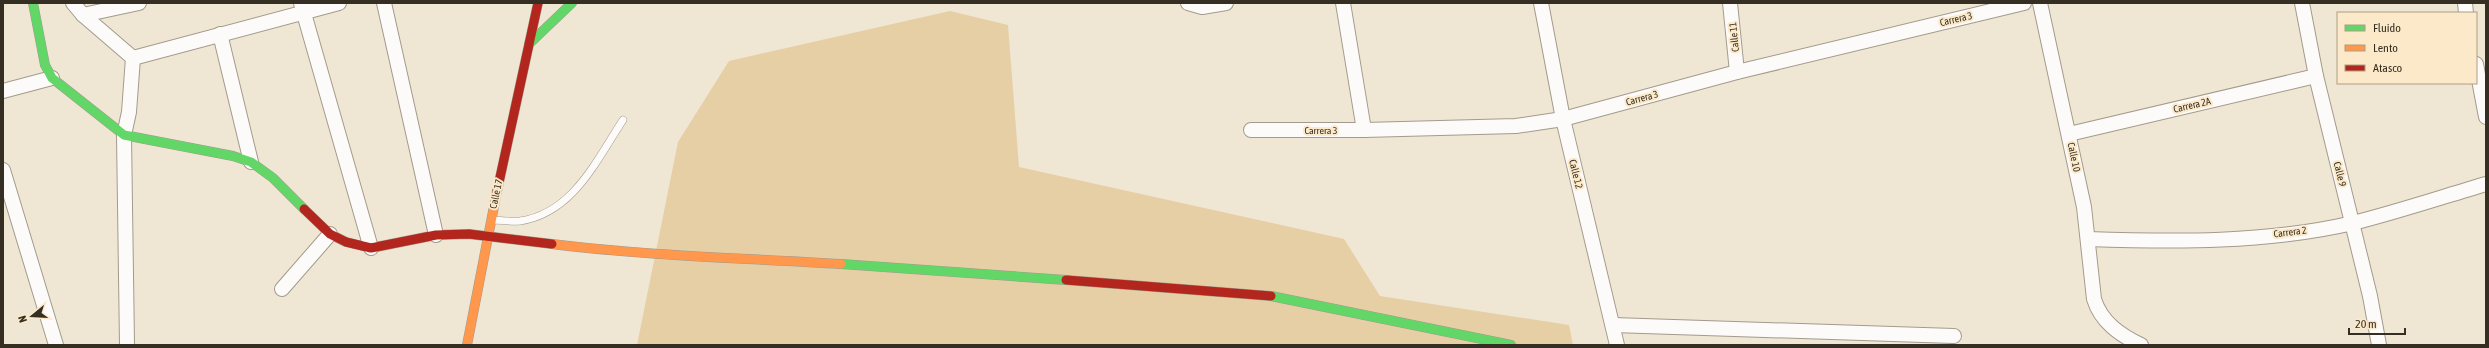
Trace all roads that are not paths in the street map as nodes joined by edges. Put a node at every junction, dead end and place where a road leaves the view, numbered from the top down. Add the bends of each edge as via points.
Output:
1 (33, 3) edge
2 (73, 3) edge
3 (139, 3) edge
4 (339, 3) edge
5 (384, 3) edge
6 (538, 3) edge
7 (572, 3) edge
8 (1189, 3) edge
9 (1226, 3) edge
10 (1343, 3) edge
11 (1540, 3) edge
12 (1730, 3) edge
13 (2024, 3) edge
14 (2040, 3) edge
15 (2302, 3) edge
16 (302, 7) edge
17 (83, 15) junction
18 (220, 34) junction
19 (529, 44) junction
20 (133, 58) junction
21 (2477, 69) edge
22 (1737, 72) junction
23 (2316, 76) junction
24 (52, 78) junction
25 (3, 91) edge
26 (2486, 117) edge
27 (1563, 119) junction
28 (623, 120) dead end
29 (1251, 130) dead end
30 (1364, 130) junction
31 (2069, 134) junction
32 (124, 135) junction
33 (251, 162) junction
34 (3, 170) edge
35 (2486, 184) edge
36 (490, 220) junction
37 (2352, 223) junction
38 (330, 234) junction
39 (436, 235) junction
40 (487, 236) junction
41 (2088, 239) junction
42 (371, 248) junction
43 (282, 289) dead end
44 (1613, 325) junction
45 (1954, 336) dead end
46 (56, 345) edge
47 (127, 345) edge
48 (468, 345) edge
49 (1511, 345) edge
50 (1616, 345) edge
51 (2141, 345) edge
52 (2379, 345) edge

1 - 24 street via 45,65
2 - 17 street
3 - 17 street
4 - 16 street
5 - 39 street
6 - 19 street, Calle 17
7 - 19 street
8 - 9 street via 1202,7
10 - 30 street
11 - 27 street, Calle 12
12 - 22 street, Calle 11
13 - 22 street, Carrera 3
14 - 31 street, Calle 10
15 - 23 street, Calle 9
16 - 18 street
16 - 42 street
17 - 20 street
18 - 20 street
18 - 33 street
19 - 36 street, Calle 17
20 - 32 street via 129,112
21 - 26 street
22 - 27 street, Carrera 3
23 - 31 street, Carrera 2A
23 - 37 street, Calle 9
24 - 25 street
24 - 32 street
27 - 30 street, Carrera 3 via 1516,126
27 - 44 street, Calle 12
28 - 36 lane via 577,189 560,206 540,216 519,221
29 - 30 street, Carrera 3
31 - 41 street, Calle 10
32 - 33 street via 233,156
32 - 47 street
33 - 38 street via 273,178
34 - 46 street
35 - 37 street, Carrera 2
36 - 40 street, Calle 17
37 - 41 street, Carrera 2 via 2290,233 2219,239
37 - 52 street, Calle 9
38 - 42 street via 346,242
38 - 43 street
39 - 40 street
39 - 42 street
40 - 48 street, Calle 17
40 - 49 street via 600,250 731,256 1259,294
41 - 51 street, Calle 10 via 2098,312 2112,327
44 - 45 street
44 - 50 street, Calle 12

